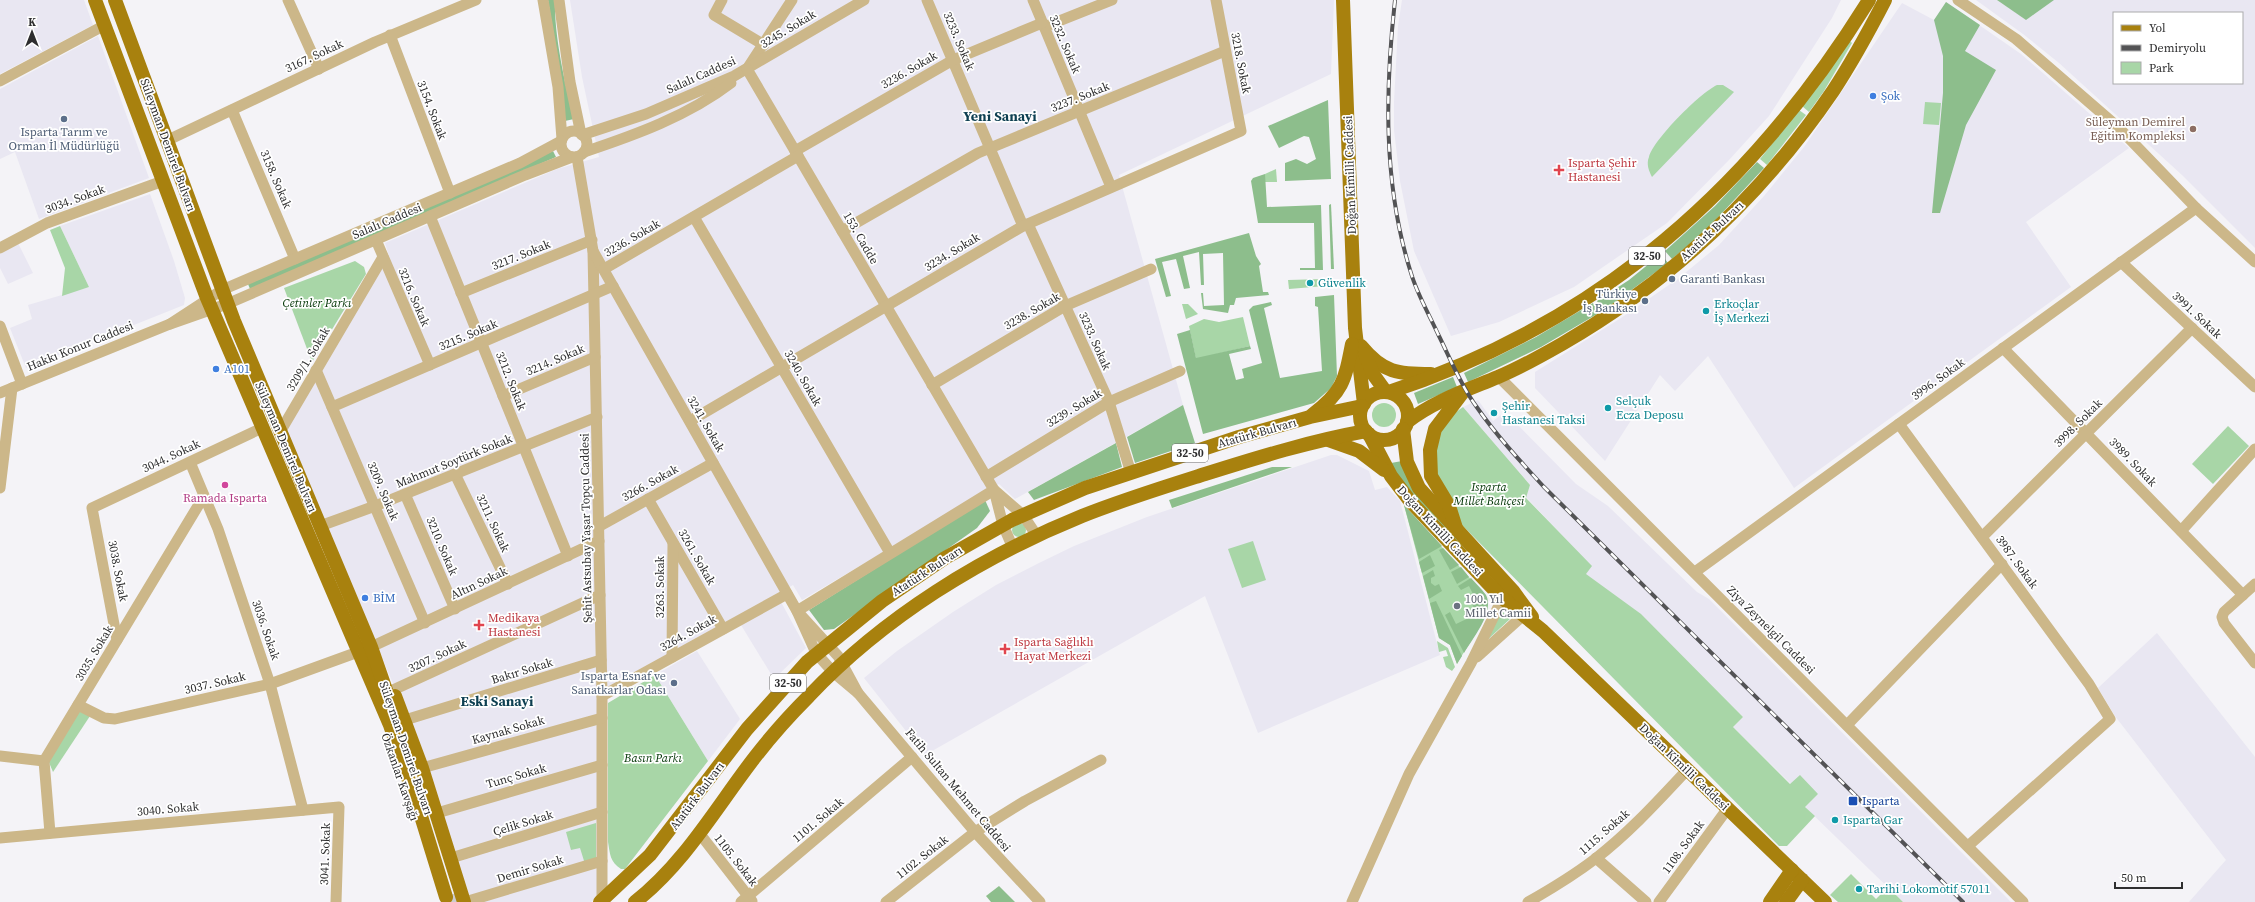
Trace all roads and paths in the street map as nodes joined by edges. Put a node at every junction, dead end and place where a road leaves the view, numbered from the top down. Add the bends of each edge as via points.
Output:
1 (95, 0) edge
2 (115, 0) edge
3 (288, 0) edge
4 (476, 0) edge
5 (543, 0) edge
6 (559, 0) edge
7 (722, 0) edge
8 (792, 0) edge
9 (864, 0) edge
10 (927, 0) edge
11 (1033, 0) edge
12 (1112, 0) edge
13 (1216, 0) edge
14 (1344, 0) edge
15 (1859, 0) edge
16 (1869, 0) edge
17 (1886, 0) edge
18 (1896, 0) edge
19 (1958, 0) edge
20 (455, 4) edge
21 (105, 25) junction
22 (1043, 25) junction
23 (390, 35) junction
24 (1842, 40) junction
25 (1864, 41) junction
26 (764, 45) junction
27 (1225, 51) junction
28 (953, 60) junction
29 (319, 68) junction
30 (747, 69) junction
31 (0, 81) edge
32 (232, 110) junction
33 (1079, 111) junction
34 (1241, 131) joint
35 (582, 134) junction
36 (561, 140) junction
37 (166, 141) junction
38 (990, 148) junction
39 (796, 153) junction
40 (578, 156) junction
41 (162, 181) junction
42 (1111, 188) junction
43 (450, 193) junction
44 (2196, 208) junction
45 (430, 216) junction
46 (694, 217) junction
47 (1026, 225) junction
48 (842, 231) junction
49 (376, 240) junction
50 (593, 245) junction
51 (0, 248) edge
52 (383, 257) junction
53 (295, 259) junction
54 (2121, 262) junction
55 (2255, 262) edge
56 (604, 269) junction
57 (1151, 269) dead end
58 (613, 286) junction
59 (222, 290) junction
60 (461, 293) junction
61 (594, 294) junction
62 (209, 304) junction
63 (227, 304) junction
64 (886, 306) junction
65 (1065, 306) junction
66 (0, 326) edge
67 (1355, 328) junction
68 (2192, 328) junction
69 (481, 343) junction
70 (1362, 346) junction
71 (2003, 348) junction
72 (595, 358) junction
73 (430, 365) junction
74 (782, 368) junction
75 (316, 370) junction
76 (1180, 371) dead end
77 (1440, 375) junction
78 (1499, 376) junction
79 (932, 385) junction
80 (17, 386) junction
81 (2255, 387) edge
82 (1464, 391) junction
83 (1388, 392) junction
84 (0, 393) edge
85 (503, 396) junction
86 (1108, 402) junction
87 (1363, 405) junction
88 (332, 407) junction
89 (597, 417) junction
90 (1310, 417) junction
91 (690, 421) junction
92 (1899, 424) junction
93 (1405, 426) junction
94 (262, 428) junction
95 (280, 432) junction
96 (1368, 432) junction
97 (2086, 433) junction
98 (1324, 439) junction
99 (523, 447) junction
100 (2255, 450) edge
101 (190, 462) junction
102 (713, 463) junction
103 (1131, 473) junction
104 (455, 474) junction
105 (1391, 476) junction
106 (986, 477) junction
107 (0, 488) edge
108 (994, 490) junction
109 (405, 494) junction
110 (204, 496) junction
111 (648, 499) junction
112 (375, 506) junction
113 (92, 508) joint
114 (1023, 515) junction
115 (1003, 525) junction
116 (320, 526) junction
117 (598, 527) junction
118 (1456, 529) junction
119 (2181, 531) junction
120 (1037, 536) junction
121 (1982, 537) junction
122 (599, 541) junction
123 (673, 542) junction
124 (1014, 548) junction
125 (890, 553) junction
126 (568, 556) junction
127 (2002, 564) junction
128 (1695, 572) junction
129 (508, 584) junction
130 (2255, 584) edge
131 (1505, 592) junction
132 (787, 594) junction
133 (600, 595) junction
134 (2243, 595) junction
135 (455, 609) junction
136 (796, 611) junction
137 (1526, 613) junction
138 (425, 623) junction
139 (723, 629) junction
140 (117, 640) junction
141 (827, 643) junction
142 (364, 650) junction
143 (816, 653) junction
144 (672, 657) junction
145 (601, 660) junction
146 (1471, 663) junction
147 (2255, 663) edge
148 (838, 667) junction
149 (270, 684) junction
150 (393, 690) junction
151 (602, 696) junction
152 (78, 705) junction
153 (602, 718) junction
154 (405, 720) junction
155 (1847, 725) junction
156 (0, 756) edge
157 (912, 757) junction
158 (1101, 760) dead end
159 (44, 761) junction
160 (602, 764) junction
161 (422, 768) junction
162 (1687, 770) junction
163 (339, 807) joint
164 (1728, 808) junction
165 (303, 810) junction
166 (602, 812) junction
167 (437, 813) junction
168 (975, 832) junction
169 (50, 833) junction
170 (700, 834) junction
171 (0, 838) edge
172 (1968, 846) junction
173 (451, 858) junction
174 (1596, 858) junction
175 (602, 861) junction
176 (1797, 875) junction
177 (453, 900) edge
178 (747, 900) edge
179 (601, 901) edge
180 (336, 902) edge
181 (635, 902) edge
182 (886, 902) edge
183 (1040, 902) edge
184 (1352, 902) edge
185 (1528, 902) edge
186 (1646, 902) edge
187 (1659, 902) edge
188 (1770, 902) edge
189 (1786, 902) edge
190 (1825, 902) edge
191 (2023, 902) edge

1 - 21 main road
2 - 37 main road, Süleyman Demirel Bulvarı
3 - 29 street
4 - 20 street, 3167. Sokak
5 - 36 street via 558,87
6 - 35 street via 570,82
7 - 26 street via 714,14
8 - 26 street
9 - 30 street, 3245. Sokak
10 - 28 street, 3233. Sokak
11 - 22 street, 3232. Sokak
12 - 22 street, 3236. Sokak
13 - 27 street, 3218. Sokak
14 - 67 main road, Doğan Kimilli Caddesi
15 - 24 main road
16 - 24 main road, Atatürk Bulvarı / 32-50
17 - 25 main road, Atatürk Bulvarı / 32-50
18 - 25 main road
19 - 44 street via 2016,39 2120,129
20 - 23 street, 3167. Sokak
21 - 31 street
21 - 41 main road
22 - 28 street, 3236. Sokak
22 - 33 street, 3232. Sokak
23 - 29 street, 3167. Sokak
23 - 43 street, 3154. Sokak
24 - 77 main road, Atatürk Bulvarı / 32-50 via 1799,101 1764,143 1708,203 1659,246 1605,287 1546,324
25 - 78 main road, Atatürk Bulvarı / 32-50 via 1833,90 1786,154 1733,214 1653,285 1613,314 1553,349
26 - 30 street
27 - 33 street, 3237. Sokak
27 - 34 street, 3218. Sokak
28 - 38 street, 3233. Sokak
28 - 39 street, 3236. Sokak
29 - 32 street, 3167. Sokak
30 - 35 street, Salalı Caddesi via 646,114
30 - 39 street, 153. Cadde
30 - 40 street, Salalı Caddesi via 724,88 694,106
32 - 37 street, 3167. Sokak
32 - 53 street, 3158. Sokak
33 - 38 street, 3237. Sokak
33 - 42 street, 3232. Sokak
34 - 42 street, 3234. Sokak
35 - 36 street via 570,132
35 - 40 street via 587,145
36 - 40 street via 564,154
36 - 43 street, Salalı Caddesi via 520,163
37 - 59 main road, Süleyman Demirel Bulvarı
38 - 47 street, 3233. Sokak
38 - 48 street, 3237. Sokak
39 - 46 street, 3236. Sokak
39 - 48 street, 153. Cadde
40 - 45 street, Salalı Caddesi via 525,175
40 - 50 street, Şehit Astsubay Yaşar Topçu Caddesi
41 - 51 street, 3034. Sokak via 47,223
41 - 62 main road
42 - 47 street, 3234. Sokak
43 - 53 street, Salalı Caddesi
44 - 54 street, 3996. Sokak
44 - 55 street
45 - 49 street, Salalı Caddesi
45 - 60 street, 3212. Sokak
46 - 56 street, 3236. Sokak
46 - 74 street, 3240. Sokak
47 - 64 street, 3234. Sokak
47 - 65 street, 3233. Sokak
48 - 64 street, 153. Cadde
49 - 52 street, 3216. Sokak
49 - 63 street, Salalı Caddesi
50 - 56 street, 3241. Sokak
50 - 60 street, 3217. Sokak
50 - 61 street, Şehit Astsubay Yaşar Topçu Caddesi
52 - 73 street, 3216. Sokak
52 - 75 street, 3209/1. Sokak
53 - 59 street, Salalı Caddesi
54 - 68 street, 3991. Sokak
54 - 71 street, 3996. Sokak
56 - 58 street, 3241. Sokak
57 - 65 street, 3238. Sokak
58 - 61 street, 3215. Sokak
58 - 91 street, 3241. Sokak
59 - 62 street, Salalı Caddesi
59 - 63 main road, Süleyman Demirel Bulvarı
60 - 69 street, 3212. Sokak
61 - 69 street, 3215. Sokak
61 - 72 street, Şehit Astsubay Yaşar Topçu Caddesi
62 - 63 street, Salalı Caddesi
62 - 80 street, Hakkı Konur Caddesi via 170,324
62 - 94 main road
63 - 95 main road, Süleyman Demirel Bulvarı
64 - 74 street, 3234. Sokak
64 - 79 street, 153. Cadde
65 - 79 street, 3238. Sokak
65 - 86 street, 3233. Sokak
66 - 80 street
67 - 70 main road, Doğan Kimilli Caddesi
67 - 87 main road, Doğan Kimilli Caddesi
67 - 90 main road via 1343,383 1331,400
68 - 81 street, 3991. Sokak
68 - 97 street, 3998. Sokak
69 - 73 street, 3215. Sokak
69 - 85 street, 3212. Sokak
70 - 77 main road via 1377,363 1392,371
70 - 83 main road, Doğan Kimilli Caddesi via 1373,374
71 - 92 street, 3996. Sokak
71 - 97 street, 3989. Sokak
72 - 85 street, 3214. Sokak
72 - 89 street, Şehit Astsubay Yaşar Topçu Caddesi
73 - 88 street, 3215. Sokak
74 - 91 street, 3234. Sokak
74 - 125 street, 3240. Sokak
75 - 88 street, 3209. Sokak
75 - 95 street, 3209/1. Sokak
76 - 86 street, 3239. Sokak
77 - 83 main road, Atatürk Bulvarı / 32-50
78 - 82 main road, Atatürk Bulvarı / 32-50
78 - 128 street, Ziya Zeynelgil Caddesi
79 - 106 street, 153. Cadde
80 - 84 street, Hakkı Konur Caddesi
80 - 107 street
82 - 93 main road, Atatürk Bulvarı / 32-50 via 1428,407
82 - 118 main road via 1435,429 1430,450 1431,476 1449,506
83 - 87 main road via 1370,396
83 - 93 main road via 1405,404
85 - 99 street, 3212. Sokak
86 - 103 street, 3233. Sokak
86 - 106 street, 3239. Sokak
87 - 90 main road, Atatürk Bulvarı / 32-50
87 - 96 main road via 1360,417
88 - 112 street, 3209. Sokak
89 - 99 street, Mahmut Soytürk Sokak
89 - 117 street, Şehit Astsubay Yaşar Topçu Caddesi
90 - 103 main road, Atatürk Bulvarı / 32-50
91 - 102 street, 3241. Sokak
92 - 121 street, 3987. Sokak
92 - 128 street, 3996. Sokak
93 - 96 main road via 1388,439 1377,438
93 - 118 main road, Doğan Kimilli Caddesi via 1405,452 1414,480 1426,498
94 - 101 street, 3044. Sokak
94 - 142 main road
95 - 116 main road, Süleyman Demirel Bulvarı
96 - 98 main road, Atatürk Bulvarı / 32-50
96 - 105 main road, Doğan Kimilli Caddesi
97 - 119 street, 3989. Sokak
97 - 121 street, 3998. Sokak
98 - 105 main road via 1342,443 1359,451
98 - 120 main road, Atatürk Bulvarı / 32-50 via 1148,492
99 - 104 street, Mahmut Soytürk Sokak
99 - 126 street, 3212. Sokak
100 - 119 street
101 - 110 street, 3036. Sokak
101 - 113 street, 3044. Sokak
102 - 111 street, 3266. Sokak
102 - 132 street, 3241. Sokak
103 - 114 main road, Atatürk Bulvarı / 32-50
104 - 109 street, Mahmut Soytürk Sokak
104 - 129 street, 3211. Sokak
105 - 131 main road, Doğan Kimilli Caddesi via 1410,501
106 - 108 street, 153. Cadde
108 - 114 street
108 - 115 street
108 - 125 street
109 - 112 street, Mahmut Soytürk Sokak
109 - 135 street, 3210. Sokak
110 - 140 street, 3035. Sokak
110 - 149 street, 3036. Sokak via 218,529
111 - 117 street, 3266. Sokak
111 - 123 street, 3261. Sokak
112 - 116 street, Mahmut Soytürk Sokak
112 - 138 street, 3209. Sokak
113 - 140 street, 3038. Sokak
114 - 115 main road, Atatürk Bulvarı / 32-50
114 - 120 street
115 - 124 street
115 - 141 main road, Atatürk Bulvarı / 32-50 via 912,579
116 - 142 main road, Süleyman Demirel Bulvarı
117 - 122 street, Şehit Astsubay Yaşar Topçu Caddesi
118 - 131 main road, Doğan Kimilli Caddesi
119 - 134 street, 3989. Sokak
120 - 124 main road, Atatürk Bulvarı / 32-50
121 - 127 street, 3987. Sokak
122 - 126 street, Altın Sokak
122 - 133 street, Şehit Astsubay Yaşar Topçu Caddesi
123 - 139 street, 3261. Sokak
123 - 144 street, 3263. Sokak
124 - 148 main road, Atatürk Bulvarı / 32-50 via 926,599
125 - 136 street
126 - 129 street, Altın Sokak
127 - 155 street
127 - 172 street, 3987. Sokak via 2089,684 2110,719
128 - 155 street, Ziya Zeynelgil Caddesi
129 - 135 street, Altın Sokak
130 - 134 street
131 - 137 main road, Doğan Kimilli Caddesi
131 - 146 street
132 - 136 street, 3241. Sokak
132 - 139 street, 3264. Sokak
133 - 145 street, Şehit Astsubay Yaşar Topçu Caddesi
133 - 150 street, 3207. Sokak
134 - 147 street via 2224,612 2222,617
135 - 138 street, Altın Sokak
136 - 141 street, 3241. Sokak
136 - 143 street, 3241. Sokak
137 - 146 street
137 - 162 main road, Doğan Kimilli Caddesi
138 - 142 street, Altın Sokak
139 - 144 street, 3264. Sokak
140 - 152 street, 3035. Sokak
141 - 143 main road, Atatürk Bulvarı / 32-50
141 - 148 street, 3241. Sokak
142 - 149 street, 3037. Sokak
142 - 150 main road, Özkanlar Kavşağı
142 - 177 main road, Süleyman Demirel Bulvarı via 415,771
143 - 148 street, 3241. Sokak
143 - 179 main road, Atatürk Bulvarı / 32-50 via 747,729 650,855
144 - 151 street, 3264. Sokak
145 - 151 street, Şehit Astsubay Yaşar Topçu Caddesi
145 - 154 street, Bakır Sokak
146 - 184 street via 1409,774
148 - 157 street, Fatih Sultan Mehmet Caddesi
148 - 170 main road, Atatürk Bulvarı / 32-50 via 765,745
149 - 152 street, 3037. Sokak via 115,719 104,718
149 - 165 street, 3036. Sokak
150 - 154 main road, Özkanlar Kavşağı
151 - 153 street, Şehit Astsubay Yaşar Topçu Caddesi
152 - 159 street, 3035. Sokak
153 - 160 street, Şehit Astsubay Yaşar Topçu Caddesi
153 - 161 street, Kaynak Sokak
154 - 161 main road, Özkanlar Kavşağı
155 - 172 street, Ziya Zeynelgil Caddesi
156 - 159 street
157 - 168 street, Fatih Sultan Mehmet Caddesi
157 - 178 street, 1101. Sokak
158 - 168 street, 1102. Sokak via 1025,801
159 - 169 street
160 - 166 street, Şehit Astsubay Yaşar Topçu Caddesi
160 - 167 street, Tunç Sokak
161 - 167 main road, Özkanlar Kavşağı
162 - 164 main road, Doğan Kimilli Caddesi
162 - 174 street, 1115. Sokak via 1628,831
163 - 165 street, 3040. Sokak
163 - 180 street, 3041. Sokak
164 - 176 main road, Doğan Kimilli Caddesi
164 - 187 street, 1108. Sokak
165 - 169 street, 3040. Sokak
166 - 173 street, Çelik Sokak
166 - 175 street, Şehit Astsubay Yaşar Topçu Caddesi
167 - 173 main road, Özkanlar Kavşağı
168 - 182 street, 1102. Sokak
168 - 183 street, Fatih Sultan Mehmet Caddesi
169 - 171 street, 3040. Sokak
170 - 178 street, 1105. Sokak
170 - 181 main road, Atatürk Bulvarı / 32-50 via 662,878
172 - 191 street, Ziya Zeynelgil Caddesi
173 - 177 main road, Özkanlar Kavşağı
174 - 185 street, 1115. Sokak
174 - 186 street
175 - 177 street, Demir Sokak
175 - 179 street, Şehit Astsubay Yaşar Topçu Caddesi
176 - 188 main road
176 - 189 main road
176 - 190 main road, Doğan Kimilli Caddesi

